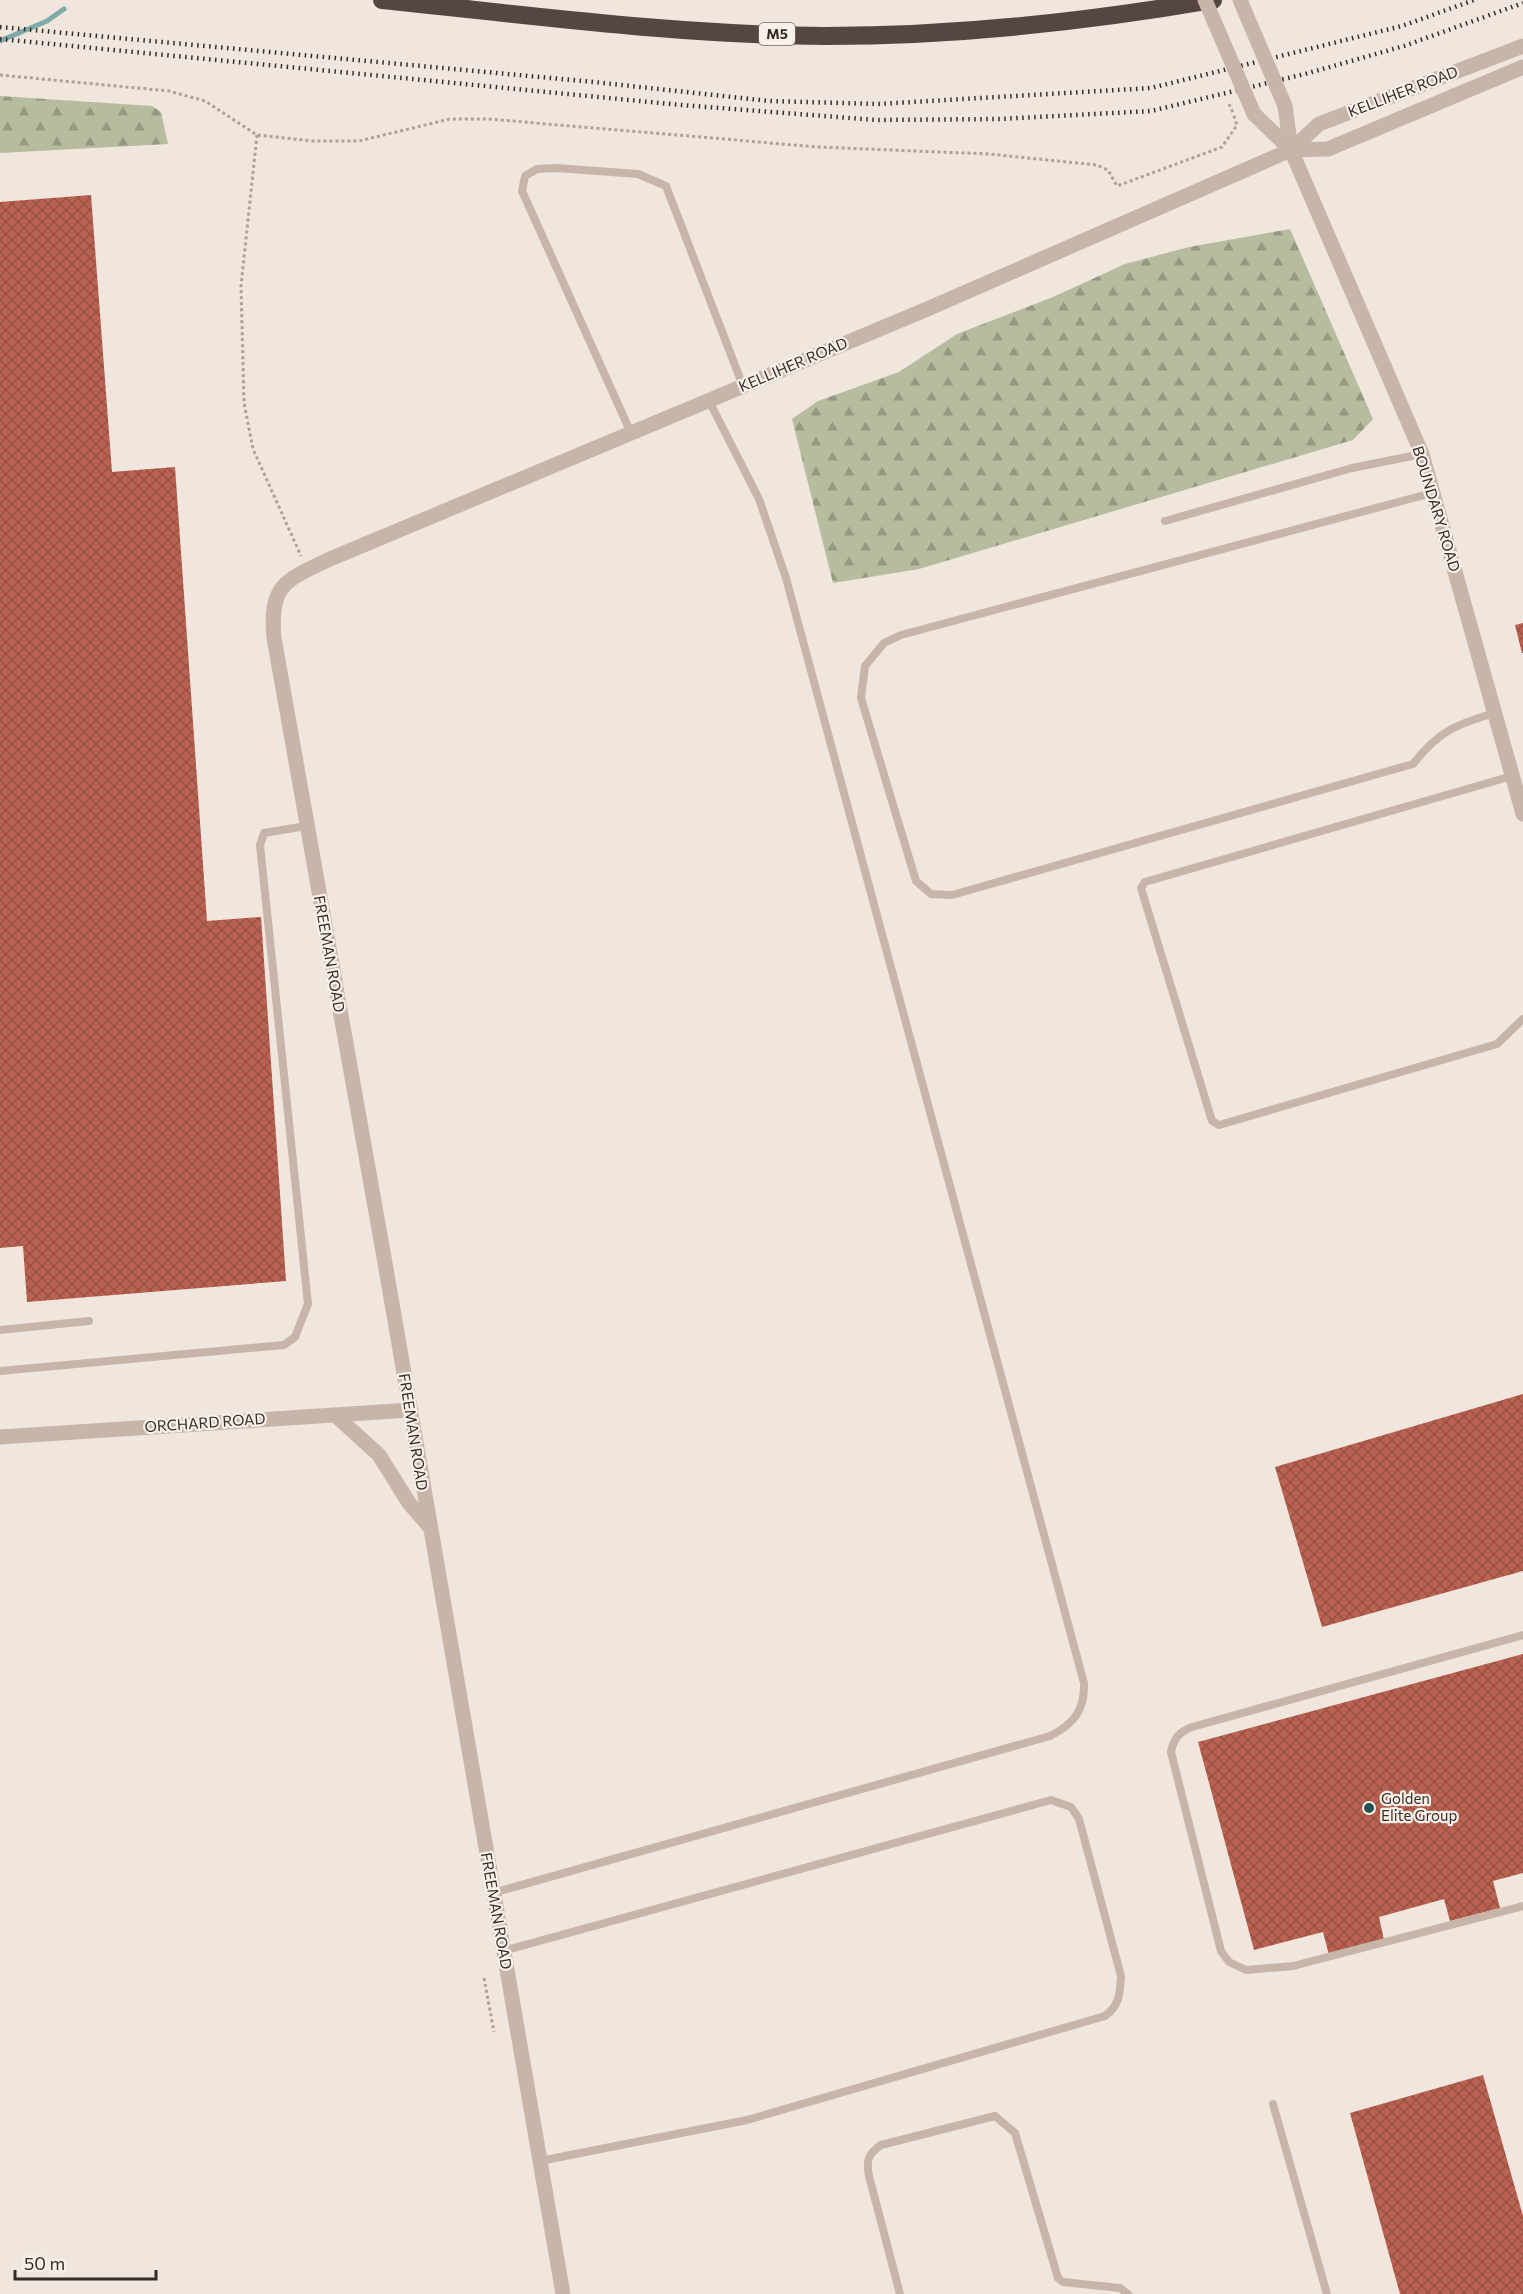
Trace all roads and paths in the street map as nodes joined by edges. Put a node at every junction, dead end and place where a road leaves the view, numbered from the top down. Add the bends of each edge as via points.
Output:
1 (382, 0) edge
2 (1206, 0) edge
3 (1213, 0) edge
4 (1240, 0) edge
5 (1523, 46) edge
6 (1523, 67) edge
7 (0, 75) edge
8 (1233, 113) dead end
9 (257, 135) junction
10 (1291, 150) junction
11 (742, 386) junction
12 (709, 400) junction
13 (631, 433) junction
14 (1422, 454) junction
15 (1432, 493) junction
16 (1165, 521) dead end
17 (299, 574) junction
18 (1494, 713) junction
19 (1512, 776) junction
20 (1523, 814) edge
21 (306, 826) junction
22 (1523, 1019) edge
23 (88, 1321) dead end
24 (0, 1330) edge
25 (0, 1371) edge
26 (410, 1410) junction
27 (335, 1415) junction
28 (0, 1437) edge
29 (429, 1526) junction
30 (1523, 1635) edge
31 (493, 1893) junction
32 (1523, 1906) edge
33 (503, 1951) junction
34 (484, 1978) dead end
35 (494, 2032) dead end
36 (1273, 2104) dead end
37 (540, 2161) junction
38 (563, 2294) edge
39 (900, 2294) edge
40 (1128, 2294) edge
41 (1327, 2294) edge

1 - 3 highway, M5 via 630,25 825,36 992,30
2 - 10 street, BOUNDARY ROAD, bridge via 1254,114
4 - 10 street, BOUNDARY ROAD, bridge via 1285,106
5 - 10 street, KELLIHER ROAD via 1320,124
6 - 10 street, KELLIHER ROAD via 1328,149
7 - 9 path via 169,91 205,101
8 - 9 path via 1237,125 1222,147 1117,186 1108,170 1096,165 967,153 808,146 488,118 450,118 359,141
9 - 17 path via 241,286 244,403 253,449
10 - 11 street, KELLIHER ROAD
10 - 14 street, BOUNDARY ROAD
11 - 12 street, KELLIHER ROAD
11 - 13 lane via 666,186 638,174 537,169 525,176 522,191
12 - 13 street, KELLIHER ROAD
12 - 31 lane via 759,500 786,578 1085,1697 1067,1728 1050,1736
13 - 17 street, KELLIHER ROAD
14 - 15 street, BOUNDARY ROAD
14 - 16 lane via 1352,468
15 - 18 street, BOUNDARY ROAD
15 - 18 lane via 901,635 884,643 865,666 861,698 916,881 931,894 952,895 1413,764 1438,735
17 - 21 street, FREEMAN ROAD via 279,590 272,612
18 - 19 street, BOUNDARY ROAD
19 - 20 street, BOUNDARY ROAD
19 - 22 lane via 1145,882 1140,888 1212,1121 1220,1125 1497,1044
21 - 25 lane via 264,833 260,844 308,1304 295,1337 284,1345
21 - 26 street, FREEMAN ROAD
23 - 24 lane
26 - 27 street, ORCHARD ROAD
26 - 29 street, FREEMAN ROAD
27 - 28 street, ORCHARD ROAD
27 - 29 street via 379,1455 409,1503
29 - 31 street, FREEMAN ROAD
30 - 32 lane via 1192,1727 1180,1732 1171,1752 1221,1951 1229,1962 1246,1970 1293,1966
31 - 33 street, FREEMAN ROAD
33 - 37 street, FREEMAN ROAD
33 - 37 lane via 1051,1800 1071,1807 1079,1819 1121,1976 1115,2009 1105,2016 747,2120
34 - 35 path
36 - 41 lane
37 - 38 street, FREEMAN ROAD
39 - 40 lane via 869,2176 870,2152 882,2145 995,2116 1015,2133 1058,2278 1063,2282 1120,2288

